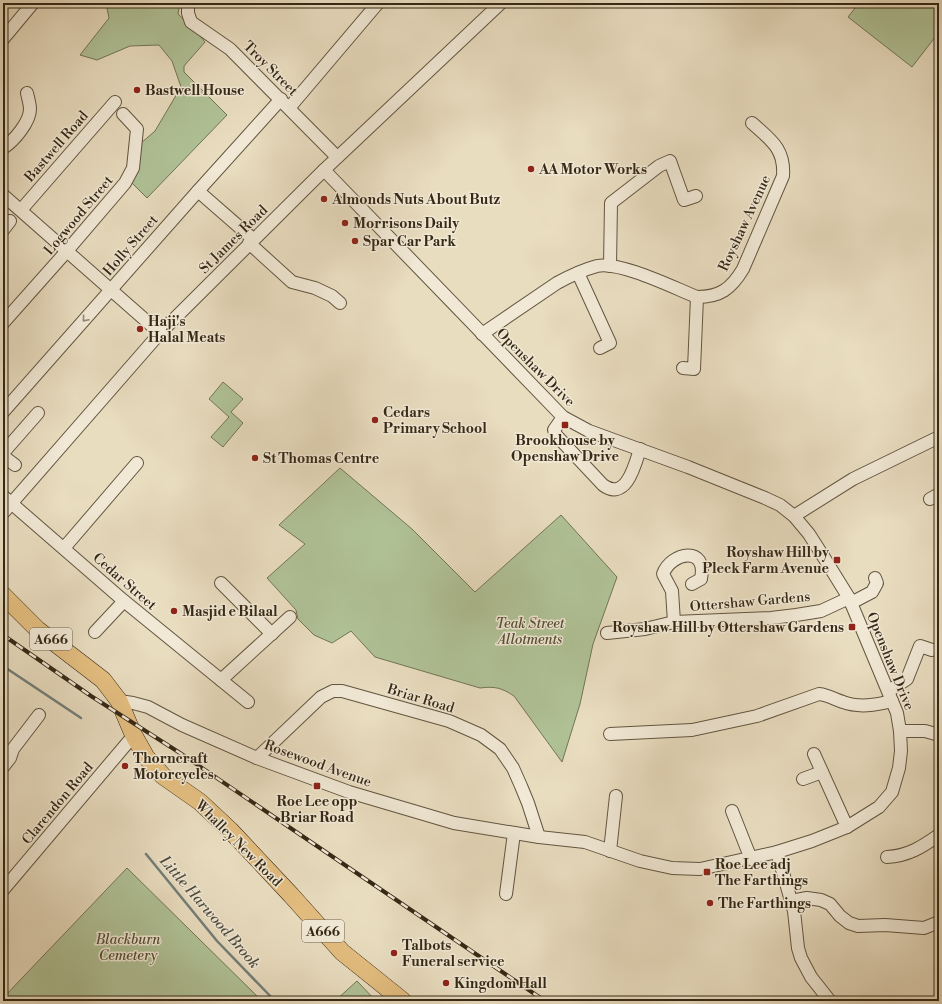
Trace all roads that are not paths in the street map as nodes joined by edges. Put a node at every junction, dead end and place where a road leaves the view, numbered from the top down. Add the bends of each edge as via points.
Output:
1 (34, 3) edge
2 (188, 3) edge
3 (378, 3) edge
4 (501, 3) edge
5 (3, 39) edge
6 (27, 92) dead end
7 (115, 102) dead end
8 (285, 104) junction
9 (123, 114) dead end
10 (752, 123) dead end
11 (3, 148) edge
12 (337, 157) junction
13 (324, 170) junction
14 (198, 191) junction
15 (3, 196) edge
16 (696, 196) dead end
17 (20, 210) junction
18 (251, 241) junction
19 (66, 252) junction
20 (610, 266) junction
21 (578, 273) junction
22 (111, 290) junction
23 (697, 296) junction
24 (340, 303) dead end
25 (3, 323) edge
26 (160, 333) junction
27 (482, 334) junction
28 (600, 348) dead end
29 (683, 368) dead end
30 (3, 412) edge
31 (38, 413) dead end
32 (563, 417) junction
33 (939, 437) edge
34 (640, 449) junction
35 (3, 453) edge
36 (3, 456) edge
37 (137, 463) dead end
38 (15, 465) dead end
39 (8, 500) edge
40 (3, 513) edge
41 (794, 516) junction
42 (64, 548) junction
43 (875, 578) dead end
44 (221, 583) dead end
45 (692, 584) dead end
46 (3, 595) edge
47 (850, 600) junction
48 (124, 601) junction
49 (290, 617) dead end
50 (674, 622) junction
51 (95, 632) dead end
52 (607, 633) dead end
53 (272, 634) junction
54 (932, 650) dead end
55 (221, 680) junction
56 (891, 696) junction
57 (119, 701) junction
58 (248, 702) dead end
59 (40, 715) dead end
60 (900, 731) junction
61 (610, 734) dead end
62 (134, 735) junction
63 (939, 735) edge
64 (814, 754) dead end
65 (257, 758) junction
66 (3, 767) edge
67 (822, 772) junction
68 (802, 779) dead end
69 (616, 796) dead end
70 (732, 811) dead end
71 (847, 827) junction
72 (514, 833) junction
73 (939, 835) edge
74 (539, 837) junction
75 (610, 851) junction
76 (777, 852) junction
77 (887, 857) dead end
78 (751, 859) junction
79 (3, 890) edge
80 (506, 894) dead end
81 (791, 901) junction
82 (939, 922) edge
83 (403, 1001) edge
84 (830, 1001) edge

1 - 5 street
2 - 8 street, Troy Street via 191,22 230,49
3 - 8 street, Holly Street
4 - 12 street, St James Road
6 - 11 street via 34,111 24,128
7 - 17 street, Bastwell Road
8 - 12 street, Troy Street
8 - 14 street, Holly Street
9 - 19 street, Logwood Street via 137,129 133,168 125,183
10 - 23 street, Royshaw Avenue via 776,146 783,161 782,176 736,281 724,292 709,297
12 - 13 street, St James Road
13 - 18 street, St James Road
13 - 27 street, Openshaw Drive
14 - 18 street
14 - 22 street, Holly Street
15 - 17 street
16 - 20 street via 684,200 670,161 659,166 611,203
17 - 19 street
18 - 24 street via 292,282 327,293
18 - 26 street, St James Road
19 - 22 street
19 - 25 street, Logwood Street
20 - 21 street, Royshaw Avenue via 597,266
20 - 23 street, Royshaw Avenue via 624,268
21 - 27 street, Royshaw Avenue via 557,283
21 - 28 street via 610,344
22 - 26 street
22 -> 30 street, Holly Street
23 - 29 street via 694,369
26 - 39 street, St James Road
27 - 32 street, Openshaw Drive
31 - 35 street
32 - 34 street, Openshaw Drive via 589,430
32 - 34 street via 554,430 556,435 610,490 618,489 627,482
33 - 41 street via 854,479
34 - 41 street, Openshaw Drive via 765,498
36 - 38 street
37 - 42 street
39 - 40 street, St James Road
39 - 42 street, Cedar Street
41 - 47 street, Openshaw Drive via 820,550
42 - 48 street, Cedar Street
43 - 47 street, Openshaw Drive via 877,583 872,592
44 - 53 street
45 - 50 street, Ottershaw Gardens via 701,579 702,565 697,558 683,556 666,566 663,574 672,591
46 - 57 highway, Whalley New Road / A666 via 38,630 103,680
47 - 50 street, Ottershaw Gardens via 821,610 771,618
47 - 56 street, Openshaw Drive
48 - 51 street
48 - 55 street, Cedar Street
49 - 53 street
50 - 52 street, Ottershaw Gardens via 644,629
53 - 55 street
54 - 56 street via 920,646 907,679
55 - 58 street, Cedar Street
56 - 60 street, Openshaw Drive
56 - 61 street via 877,705 861,706 819,694 757,716 692,730
57 - 62 highway, Whalley New Road / A666
57 - 65 street, Rosewood Avenue via 148,707
59 - 66 street via 13,749
60 - 63 street via 925,731
60 - 71 street, Openshaw Drive via 900,768 892,792 879,807
62 - 79 street, Clarendon Road
62 - 83 highway, Whalley New Road / A666 via 146,758 162,776 200,802 230,830 342,952
64 - 67 street
65 - 72 street, Rosewood Avenue via 349,792 454,823
65 - 74 street, Briar Road via 321,697 333,691 342,691 449,722 481,736 500,749 521,786
67 - 68 street
67 - 71 street
69 - 75 street
70 - 78 street
71 - 76 street, Rosewood Avenue
72 - 74 street, Rosewood Avenue
72 - 80 street
73 - 77 street via 910,853
74 - 75 street, Rosewood Avenue via 585,842
75 - 78 street, Rosewood Avenue via 672,868 700,869
76 - 78 street, Rosewood Avenue
76 - 81 street
81 - 82 street via 807,898 821,900 830,904 849,923 858,926 924,928
81 - 84 street via 800,958 810,977

